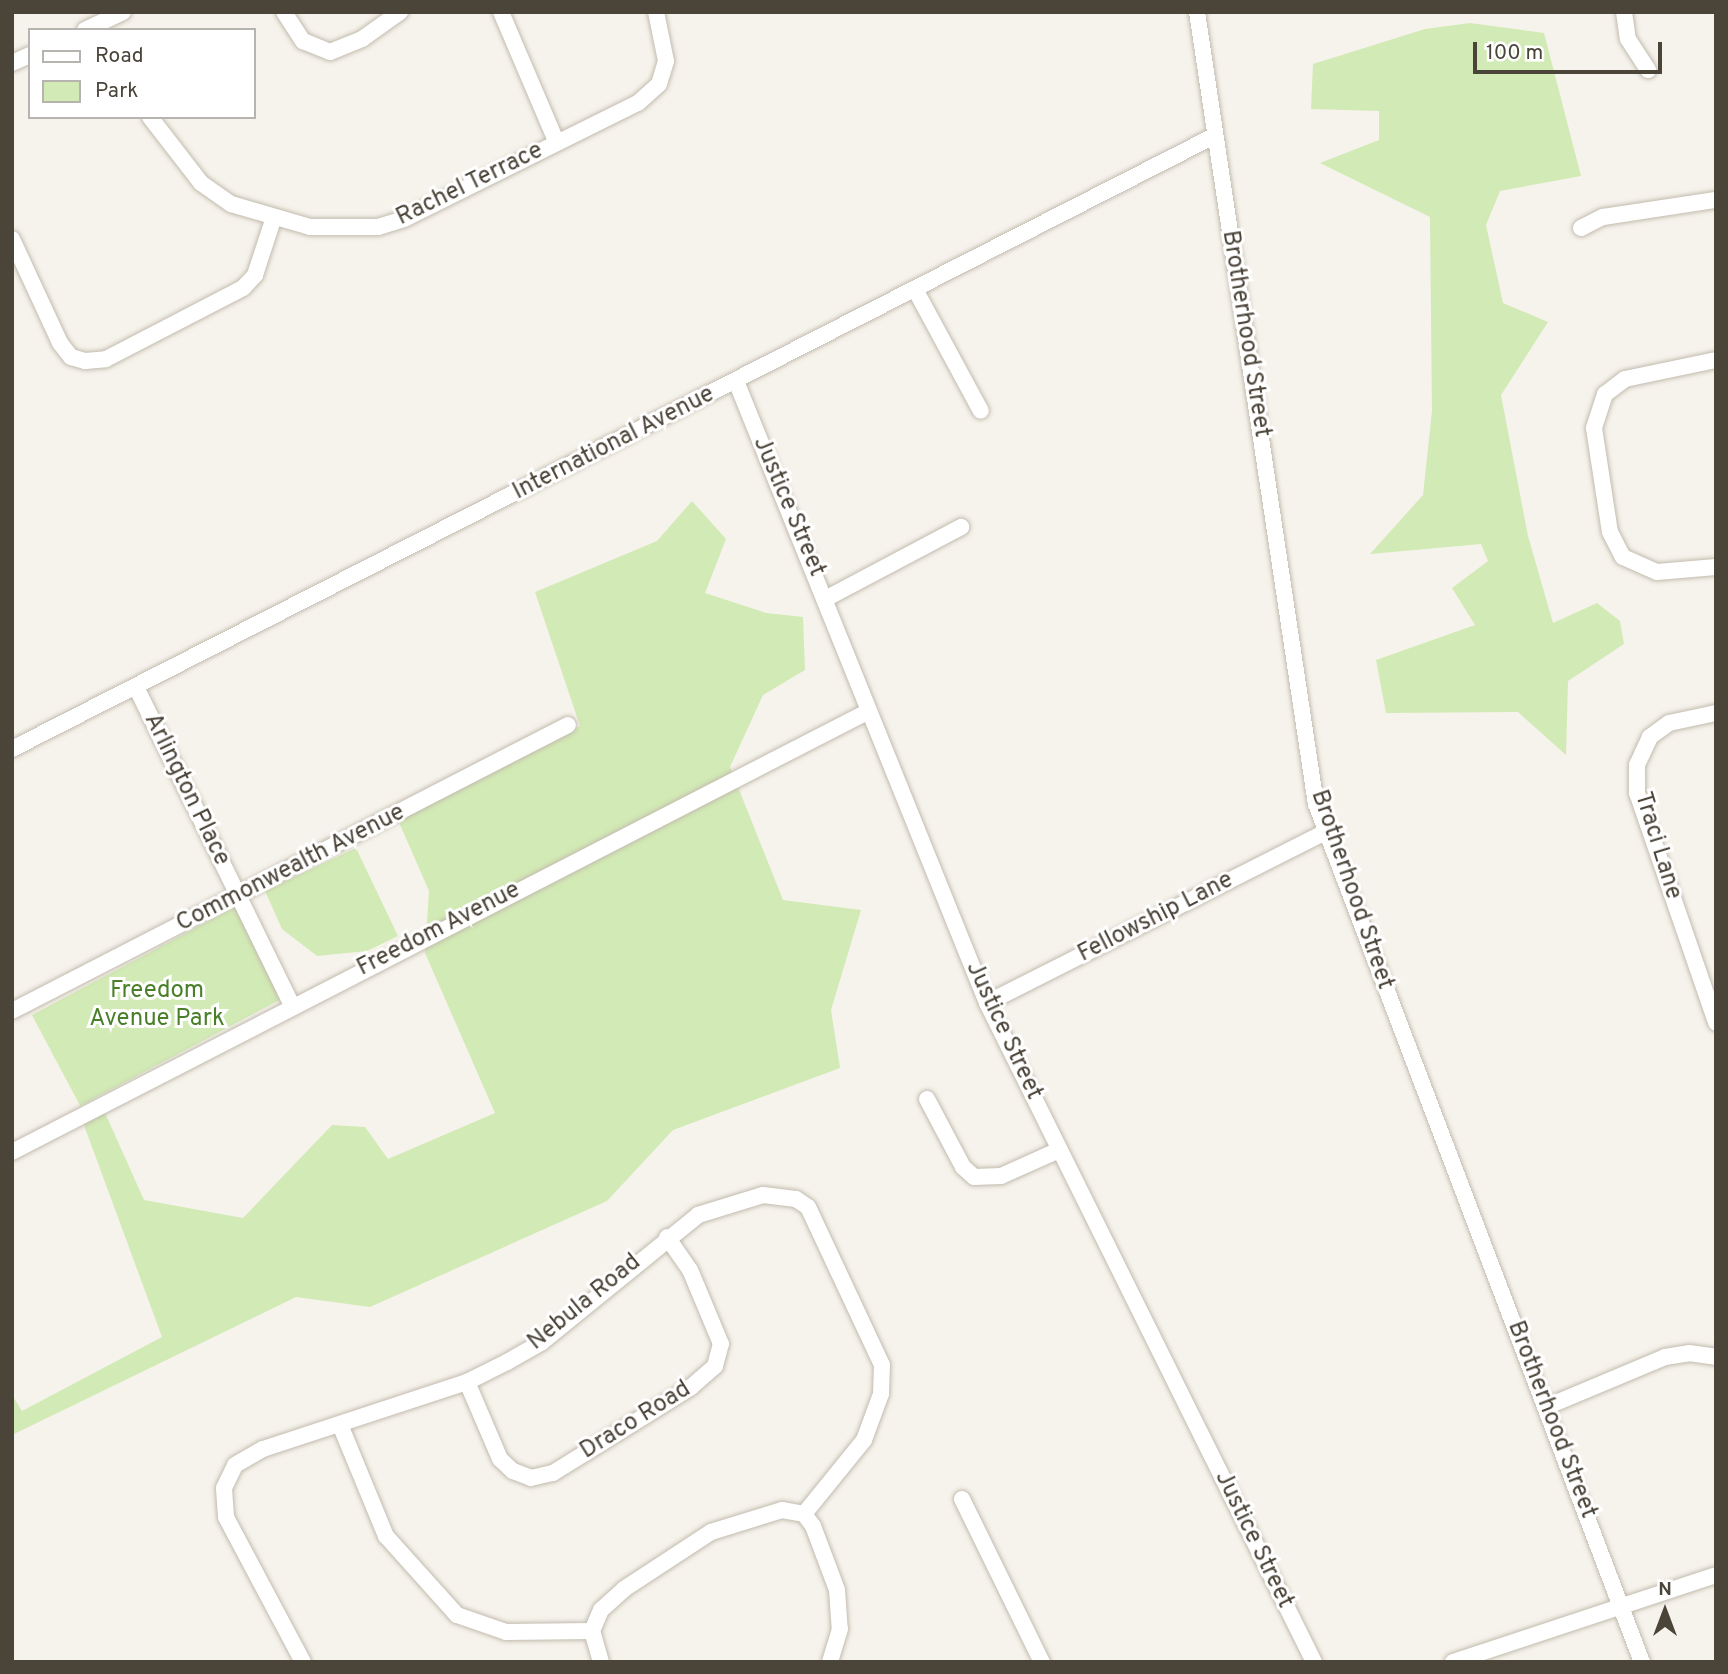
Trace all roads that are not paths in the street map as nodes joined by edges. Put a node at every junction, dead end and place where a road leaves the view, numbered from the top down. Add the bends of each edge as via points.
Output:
1 (122, 12) edge
2 (284, 12) edge
3 (400, 12) edge
4 (501, 12) edge
5 (656, 12) edge
6 (1197, 12) edge
7 (1624, 12) edge
8 (105, 25) edge
9 (28, 56) edge
10 (12, 64) edge
11 (1648, 70) dead end
12 (152, 119) edge
13 (1214, 136) junction
14 (557, 143) junction
15 (1716, 201) edge
16 (273, 220) junction
17 (1581, 228) dead end
18 (12, 239) edge
19 (916, 291) junction
20 (1716, 360) edge
21 (736, 382) junction
22 (981, 411) dead end
23 (961, 527) dead end
24 (1716, 567) edge
25 (827, 598) junction
26 (136, 687) junction
27 (867, 712) junction
28 (1716, 713) edge
29 (568, 725) dead end
30 (12, 750) edge
31 (1326, 832) junction
32 (238, 897) junction
33 (987, 1003) junction
34 (292, 1005) junction
35 (12, 1011) edge
36 (1716, 1023) edge
37 (927, 1099) dead end
38 (1059, 1150) junction
39 (12, 1152) edge
40 (667, 1237) junction
41 (1716, 1357) edge
42 (467, 1382) junction
43 (1546, 1407) junction
44 (341, 1427) junction
45 (962, 1499) dead end
46 (804, 1514) junction
47 (1716, 1575) edge
48 (1623, 1606) junction
49 (592, 1631) junction
50 (303, 1662) edge
51 (601, 1662) edge
52 (830, 1662) edge
53 (1042, 1662) edge
54 (1314, 1662) edge
55 (1452, 1662) edge
56 (1642, 1662) edge

1 - 8 street
2 - 3 street via 303,41 330,52 362,39
4 - 14 street
5 - 14 street, Rachel Terrace via 666,61 659,83 638,103
6 - 13 street, Brotherhood Street
7 - 11 street via 1628,40
9 - 10 street
12 - 16 street, Rachel Terrace via 201,183 231,205
13 - 19 street, International Avenue
13 - 31 street, Brotherhood Street via 1315,804
14 - 16 street, Rachel Terrace via 404,219 378,227 310,227
15 - 17 street via 1603,217
16 - 18 street via 255,275 243,288 106,359 85,361 71,357 60,343
19 - 21 street, International Avenue
19 - 22 street
20 - 24 street via 1625,379 1605,394 1594,428 1609,532 1623,557 1657,572
21 - 25 street, Justice Street
21 - 26 street, International Avenue
23 - 25 street
25 - 27 street, Justice Street
26 - 30 street, International Avenue
26 - 32 street, Arlington Place
27 - 33 street, Justice Street
27 - 34 street, Freedom Avenue
28 - 36 street, Traci Lane via 1669,723 1650,737 1637,765 1637,793
29 - 32 street, Commonwealth Avenue
31 - 33 street, Fellowship Lane
31 - 43 street, Brotherhood Street
32 - 34 street, Arlington Place
32 - 35 street, Commonwealth Avenue
33 - 38 street, Justice Street
34 - 39 street, Freedom Avenue
37 - 38 street via 963,1167 974,1177 1001,1176
38 - 54 street, Justice Street
40 - 42 street, Nebula Road via 542,1342
40 - 42 street, Draco Road via 690,1270 721,1343 715,1366 691,1387 553,1473 531,1478 500,1459
40 - 46 street, Nebula Road via 711,1209 763,1195 796,1199 816,1218 878,1351 883,1377 856,1454
41 - 43 street via 1689,1353 1665,1357
42 - 44 street, Nebula Road
43 - 48 street, Brotherhood Street
44 - 49 street via 386,1536 457,1615 506,1632
44 - 50 street, Nebula Road via 246,1456 235,1465 224,1488 226,1517
45 - 53 street
46 - 49 street via 782,1510 693,1542 611,1599
46 - 52 street via 825,1556 839,1600 840,1629
47 - 48 street
48 - 55 street
48 - 56 street, Brotherhood Street
49 - 51 street

